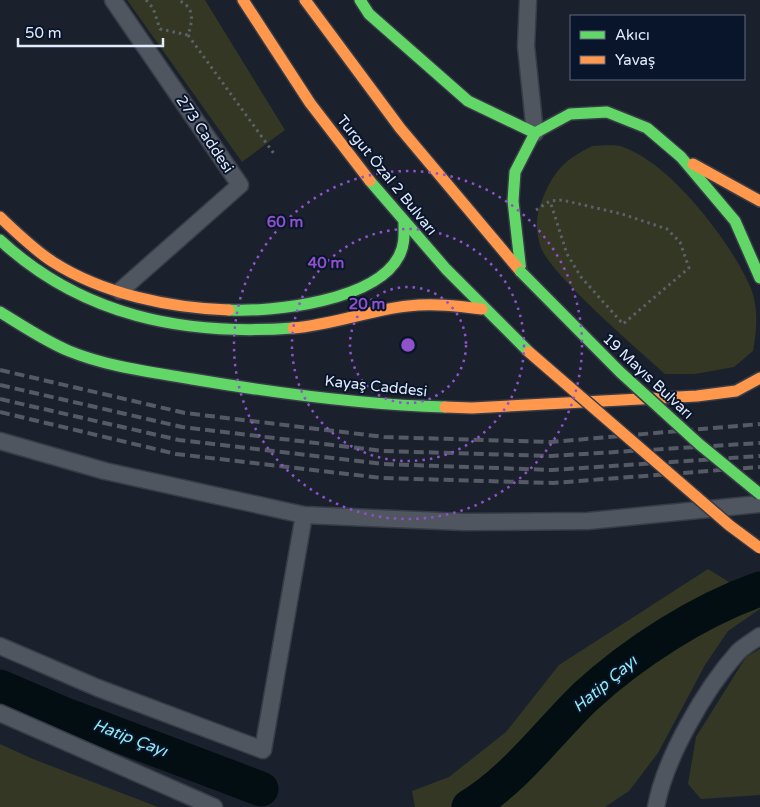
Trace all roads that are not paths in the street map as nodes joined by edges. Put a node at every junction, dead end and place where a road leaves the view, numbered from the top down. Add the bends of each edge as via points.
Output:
1 (113, 0) edge
2 (243, 0) edge
3 (305, 0) edge
4 (360, 0) edge
5 (528, 0) edge
6 (535, 134) junction
7 (680, 157) junction
8 (760, 201) edge
9 (0, 217) edge
10 (735, 221) junction
11 (404, 222) junction
12 (0, 240) edge
13 (760, 257) edge
14 (521, 272) junction
15 (760, 278) edge
16 (120, 291) junction
17 (482, 309) junction
18 (0, 312) edge
19 (760, 378) edge
20 (760, 387) edge
21 (736, 391) junction
22 (0, 441) edge
23 (760, 494) edge
24 (760, 504) edge
25 (304, 514) junction
26 (760, 548) edge
27 (760, 636) edge
28 (0, 646) edge
29 (0, 713) edge
30 (214, 807) edge
31 (656, 807) edge

1 - 16 street, 273 Caddesi via 240,185
2 - 11 main road, Turgut Özal 2 Bulvarı via 320,116
3 - 14 main road via 400,128
4 - 6 main road via 369,14 468,100
5 - 6 street via 526,46
6 - 7 main road via 570,114 607,112 647,128
6 - 14 main road via 515,172 513,201
7 - 8 main road
7 - 10 main road
9 - 16 main road via 26,241 70,272
10 - 13 main road
10 - 15 main road
11 - 16 main road via 402,249 387,272 361,288 324,301 298,307 230,311 189,308
11 - 17 main road, Turgut Özal 2 Bulvarı
12 - 17 main road via 58,285 83,298 145,318 187,325 227,329 290,328 333,323 423,304
14 - 23 main road, 19 Mayıs Bulvarı, bridge via 620,372
17 - 26 main road, Turgut Özal 2 Bulvarı, bridge via 729,525
18 - 21 main road, Kayaş Caddesi via 71,352 136,370 232,386 406,406 472,408
19 - 21 main road, Kayaş Caddesi
20 - 21 main road
22 - 25 street via 105,471
24 - 25 street via 588,521 464,522
25 - 28 street via 263,750 98,688
27 - 31 street via 739,651 694,713 660,786
29 - 30 street

